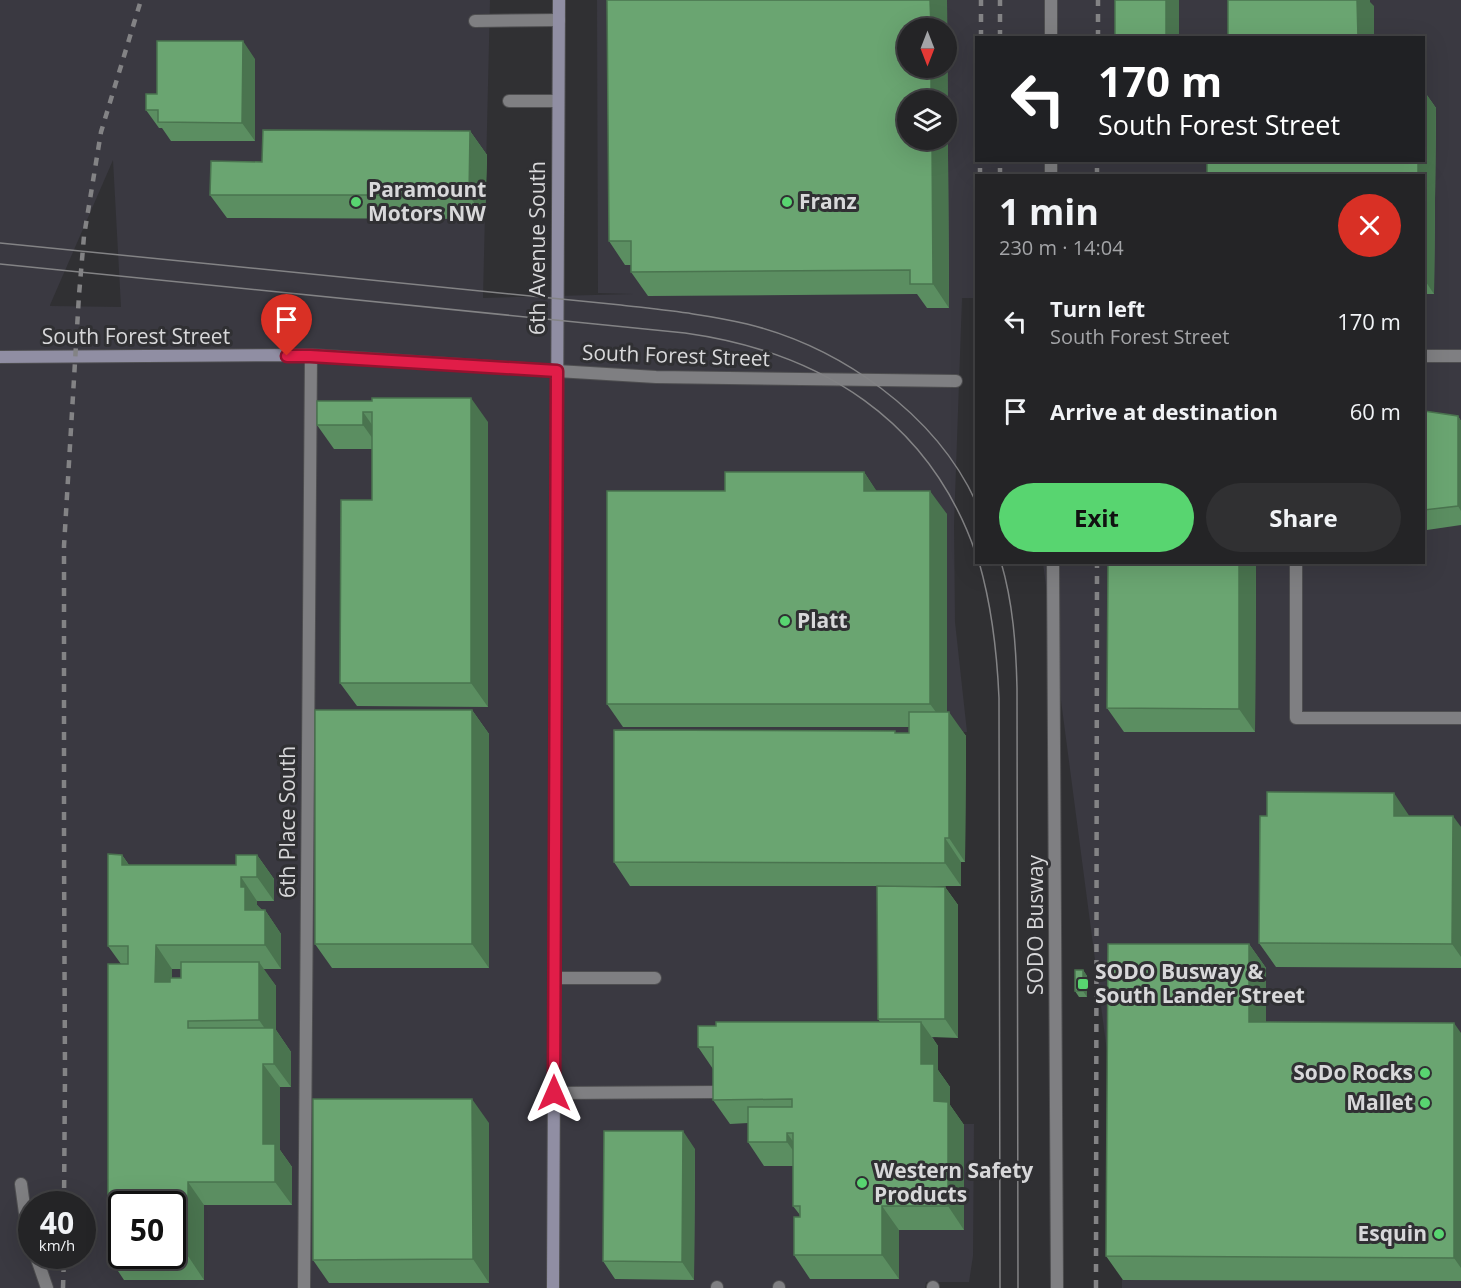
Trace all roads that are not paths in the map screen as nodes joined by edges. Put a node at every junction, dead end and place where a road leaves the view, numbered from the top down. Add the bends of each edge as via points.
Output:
1 (559, 0) edge
2 (1051, 0) edge
3 (559, 20) junction
4 (475, 21) dead end
5 (1051, 36) edge
6 (509, 101) dead end
7 (558, 101) junction
8 (310, 356) junction
9 (1425, 356) edge
10 (1461, 356) edge
11 (0, 357) edge
12 (557, 371) junction
13 (956, 381) dead end
14 (1053, 564) edge
15 (1296, 564) edge
16 (1461, 718) edge
17 (554, 978) junction
18 (655, 978) dead end
19 (718, 1092) edge
20 (554, 1093) junction
21 (21, 1184) dead end
22 (22, 1191) edge
23 (41, 1269) edge
24 (48, 1288) edge
25 (304, 1288) edge
26 (553, 1288) edge
27 (1057, 1288) edge

1 - 3 main road, 6th Avenue South
2 - 5 street
3 - 4 street
3 - 7 main road, 6th Avenue South
6 - 7 street
7 - 12 main road, 6th Avenue South
8 - 11 main road, South Forest Street
8 - 12 main road, South Forest Street
8 - 25 street, 6th Place South
9 - 10 street
12 - 13 street, South Forest Street via 656,377
12 - 17 main road, 6th Avenue South
14 - 27 street, SODO Busway
15 - 16 street via 1296,718
17 - 18 street
17 - 20 main road, 6th Avenue South
19 - 20 street
20 - 26 main road, 6th Avenue South
21 - 22 street
23 - 24 street

